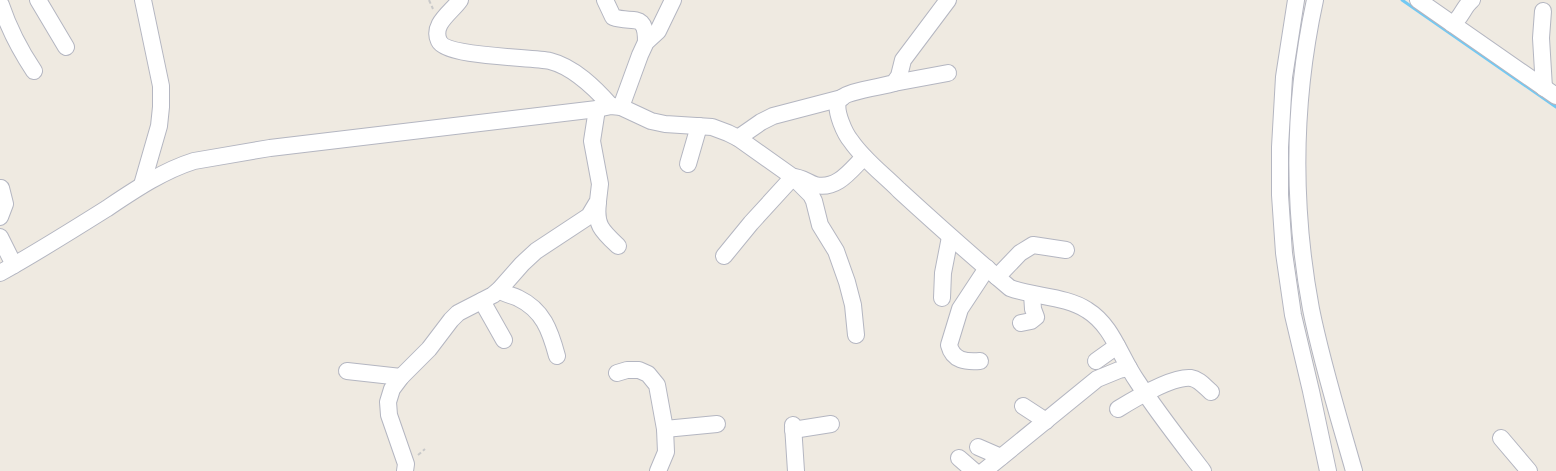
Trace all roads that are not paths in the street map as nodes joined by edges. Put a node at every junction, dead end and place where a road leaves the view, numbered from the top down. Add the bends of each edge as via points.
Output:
1 (38, 0) edge
2 (143, 0) edge
3 (460, 0) edge
4 (605, 0) edge
5 (673, 0) edge
6 (948, 0) edge
7 (1296, 0) edge
8 (1315, 0) edge
9 (1418, 0) edge
10 (1472, 0) edge
11 (4, 4) edge
12 (1543, 11) dead end
13 (1452, 24) junction
14 (646, 42) junction
15 (66, 47) dead end
16 (34, 71) dead end
17 (948, 73) dead end
18 (894, 83) junction
19 (1550, 92) edge
20 (842, 98) junction
21 (610, 107) junction
22 (699, 126) junction
23 (738, 138) junction
24 (864, 157) junction
25 (688, 164) dead end
26 (792, 177) junction
27 (142, 185) junction
28 (1, 188) dead end
29 (1298, 193) junction
30 (1280, 195) junction
31 (598, 201) junction
32 (0, 217) edge
33 (0, 237) edge
34 (950, 237) junction
35 (618, 246) dead end
36 (1066, 250) dead end
37 (724, 256) dead end
38 (7, 269) edge
39 (992, 272) junction
40 (500, 290) junction
41 (1032, 294) junction
42 (942, 298) dead end
43 (482, 301) junction
44 (1021, 323) dead end
45 (856, 335) dead end
46 (504, 340) dead end
47 (1117, 346) junction
48 (557, 356) dead end
49 (980, 361) dead end
50 (1096, 361) dead end
51 (1129, 368) junction
52 (347, 371) dead end
53 (616, 373) dead end
54 (401, 377) junction
55 (1144, 392) junction
56 (1211, 392) dead end
57 (1023, 406) dead end
58 (1118, 409) dead end
59 (1046, 421) junction
60 (717, 424) dead end
61 (831, 424) dead end
62 (665, 428) junction
63 (1501, 438) dead end
64 (978, 447) dead end
65 (1001, 457) junction
66 (959, 458) dead end
67 (405, 471) edge
68 (658, 471) edge
69 (796, 471) edge
70 (974, 471) edge
71 (984, 471) edge
72 (1203, 471) edge
73 (1328, 471) edge
74 (1354, 471) edge
75 (1529, 471) edge

1 - 15 street
2 - 27 street via 161,86 162,107
3 - 21 street via 440,22 439,42 444,46 467,52 550,61 564,66 586,81
4 - 14 street via 612,17 641,23
5 - 14 street via 658,31
6 - 18 street via 902,60
7 - 30 street via 1284,77
8 - 29 street via 1302,76 1297,148
9 - 13 street
10 - 13 street
11 - 16 street via 9,28
12 - 19 street via 1540,38
13 - 19 street
14 - 21 street
17 - 18 street
18 - 20 street
20 - 23 street via 773,116
20 - 24 street via 838,102 838,111 844,131
21 - 22 street via 665,124
21 - 27 street via 203,159 183,164
21 - 31 street via 592,141 600,184
22 - 23 street via 712,127
22 - 25 street
23 - 26 street
24 - 26 street via 843,179 832,185 814,184
24 - 34 street
26 - 37 street
26 - 45 street via 811,195 820,224 836,251 854,305
27 - 38 street
28 - 32 street via 5,204
29 - 30 street
29 - 74 street via 1302,253 1312,310
30 - 73 street via 1293,314
31 - 35 street via 597,220
31 - 40 street via 589,216 536,252
33 - 38 street
34 - 39 street
34 - 42 street
36 - 39 street via 1033,245
39 - 41 street via 1010,288
39 - 49 street via 960,309 949,345 952,353 966,362
40 - 43 street
40 - 48 street via 537,311 546,324
41 - 44 street via 1036,317
41 - 47 street via 1086,308 1098,317
43 - 46 street
43 - 54 street via 458,313
47 - 50 street
47 - 51 street
51 - 55 street
51 - 59 street via 1097,378
52 - 54 street
53 - 62 street via 639,370 652,377 657,385
54 - 67 street via 392,389 388,415 406,464
55 - 56 street via 1190,378
55 - 58 street
55 - 72 street
57 - 59 street
59 - 65 street
60 - 62 street
61 - 69 street via 793,428
62 - 68 street via 666,452
63 - 75 street
64 - 65 street
65 - 71 street
66 - 70 street

